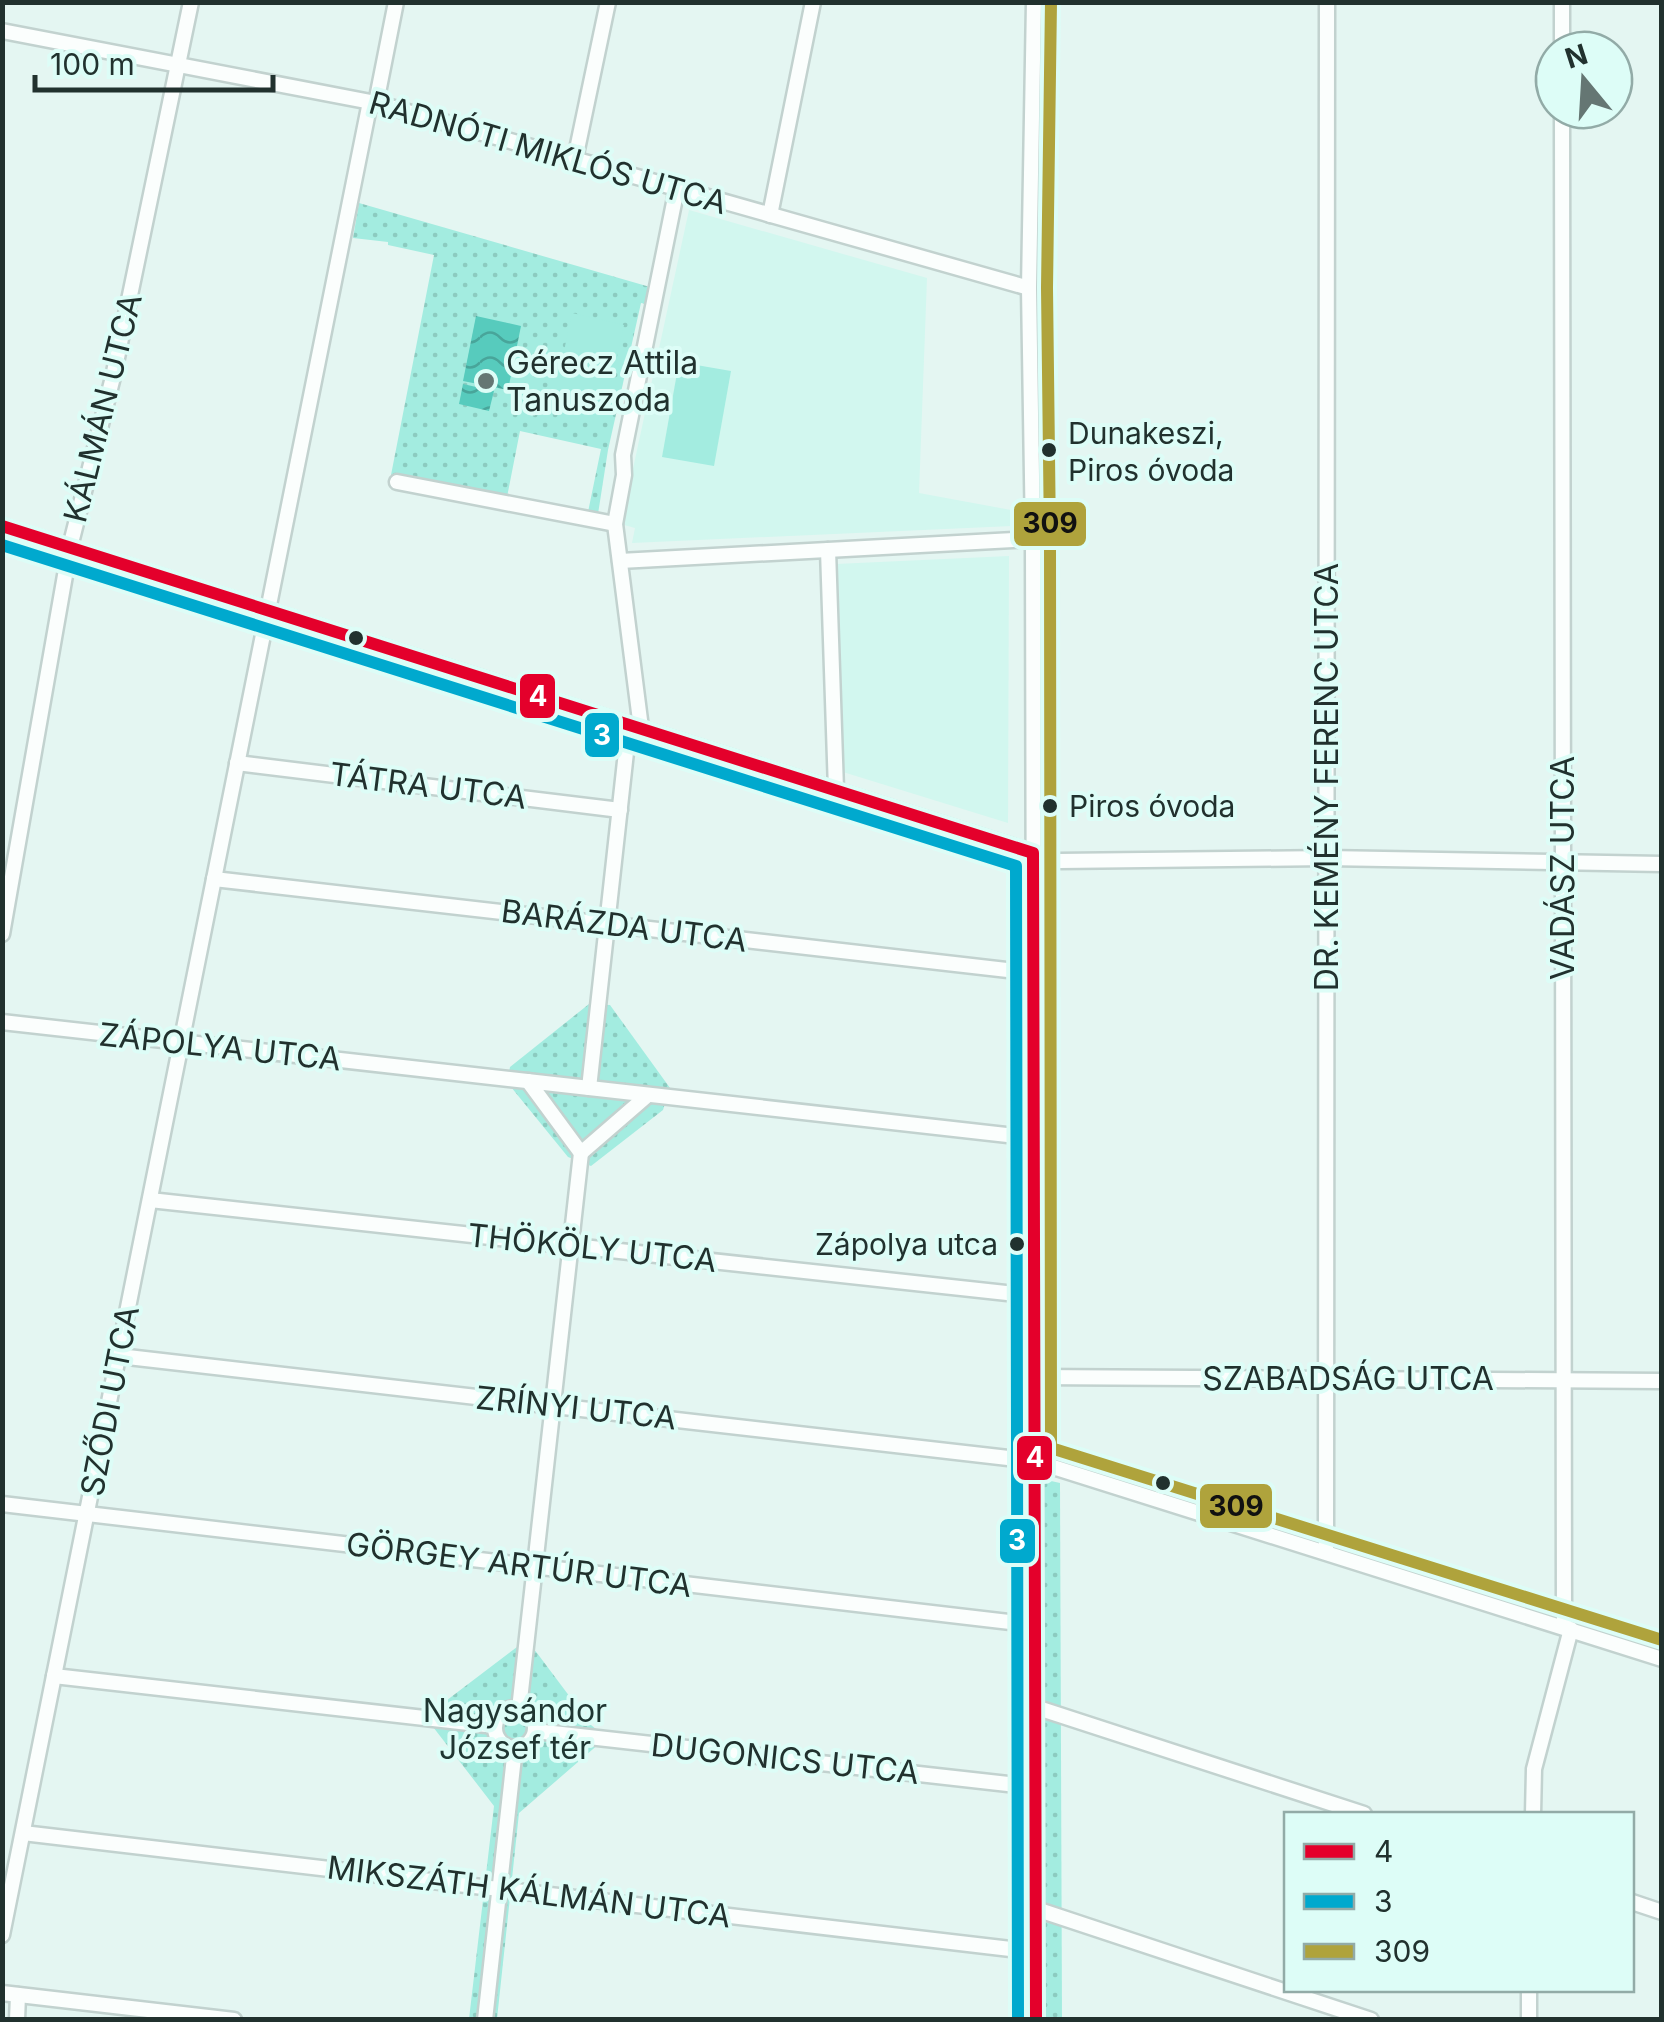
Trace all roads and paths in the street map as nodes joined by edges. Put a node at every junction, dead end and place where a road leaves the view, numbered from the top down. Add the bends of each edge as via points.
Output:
1 (192, 2) edge
2 (396, 2) edge
3 (608, 2) edge
4 (813, 2) edge
5 (1034, 2) edge
6 (1327, 2) edge
7 (1562, 2) edge
8 (1562, 30) edge
9 (2, 32) edge
10 (179, 65) junction
11 (373, 102) junction
12 (1562, 130) edge
13 (575, 159) junction
14 (677, 188) junction
15 (770, 215) junction
16 (1029, 288) junction
17 (397, 482) dead end
18 (615, 524) junction
19 (2, 526) edge
20 (1032, 538) junction
21 (70, 547) junction
22 (828, 550) junction
23 (620, 562) junction
24 (268, 610) junction
25 (635, 727) junction
26 (237, 763) junction
27 (836, 790) junction
28 (620, 810) junction
29 (1033, 853) junction
30 (1326, 858) junction
31 (1562, 861) junction
32 (1662, 864) edge
33 (214, 879) junction
34 (607, 924) junction
35 (2, 934) edge
36 (1033, 973) junction
37 (2, 1022) edge
38 (181, 1043) junction
39 (528, 1081) junction
40 (589, 1088) junction
41 (648, 1095) junction
42 (1034, 1138) junction
43 (581, 1154) junction
44 (150, 1200) junction
45 (571, 1246) junction
46 (1034, 1296) junction
47 (118, 1356) junction
48 (1034, 1377) junction
49 (1327, 1379) junction
50 (1564, 1381) junction
51 (1662, 1381) edge
52 (553, 1406) junction
53 (1034, 1460) junction
54 (2, 1504) edge
55 (87, 1514) junction
56 (1326, 1550) junction
57 (535, 1567) junction
58 (1035, 1625) junction
59 (1567, 1628) junction
60 (1662, 1659) edge
61 (54, 1676) junction
62 (1035, 1707) junction
63 (520, 1709) junction
64 (495, 1726) junction
65 (535, 1731) junction
66 (515, 1748) junction
67 (1035, 1787) junction
68 (1358, 1812) edge
69 (1532, 1812) edge
70 (23, 1833) junction
71 (500, 1889) junction
72 (1634, 1903) edge
73 (1036, 1909) junction
74 (1662, 1912) edge
75 (2, 1935) edge
76 (1036, 1952) junction
77 (1284, 1991) edge
78 (1286, 1992) edge
79 (1530, 1992) edge
80 (10, 1994) edge
81 (209, 2018) edge
82 (17, 2020) edge
83 (234, 2020) edge
84 (485, 2020) edge
85 (1036, 2020) edge
86 (1371, 2020) edge
87 (1529, 2020) edge

1 - 10 street, KÁLMÁN UTCA
2 - 11 street, SZŐDI UTCA
3 - 13 street
4 - 15 street
5 - 16 street
6 - 30 street, DR. KEMÉNY FERENC UTCA
7 - 8 street
9 - 10 street, RADNÓTI MIKLÓS UTCA
10 - 11 street, RADNÓTI MIKLÓS UTCA
10 - 21 street, KÁLMÁN UTCA
11 - 13 street, RADNÓTI MIKLÓS UTCA
11 - 24 street, SZŐDI UTCA
12 - 31 street, VADÁSZ UTCA
13 - 14 street, RADNÓTI MIKLÓS UTCA
14 - 15 street, RADNÓTI MIKLÓS UTCA
14 - 18 street
15 - 16 street, RADNÓTI MIKLÓS UTCA
16 - 20 street
17 - 18 street
18 - 23 street
19 - 21 street
20 - 22 street
20 - 29 street
21 - 24 street
21 - 35 street, KÁLMÁN UTCA
22 - 23 street
22 - 27 street
23 - 25 street
24 - 25 street
24 - 26 street, SZŐDI UTCA
25 - 27 street
25 - 28 street
26 - 28 street, TÁTRA UTCA
26 - 33 street, SZŐDI UTCA
27 - 29 street
28 - 34 street
29 - 30 street via 1059,862
29 - 36 street
30 - 31 street
30 - 49 street, DR. KEMÉNY FERENC UTCA
31 - 32 street
31 - 50 street, VADÁSZ UTCA
33 - 34 street, BARÁZDA UTCA
33 - 38 street, SZŐDI UTCA
34 - 36 street, BARÁZDA UTCA
34 - 40 street
36 - 42 street
37 - 38 street, ZÁPOLYA UTCA
38 - 39 street, ZÁPOLYA UTCA
38 - 44 street, SZŐDI UTCA
39 - 40 street, ZÁPOLYA UTCA
39 - 43 street
40 - 41 street, ZÁPOLYA UTCA
41 - 42 street, ZÁPOLYA UTCA
41 - 43 street
42 - 46 street
43 - 45 street
44 - 45 street, THÖKÖLY UTCA
44 - 47 street, SZŐDI UTCA
45 - 46 street, THÖKÖLY UTCA
45 - 52 street
46 - 48 street
47 - 52 street, ZRÍNYI UTCA
47 - 55 street, SZŐDI UTCA
48 - 49 street, SZABADSÁG UTCA
48 - 53 street
49 - 50 street, SZABADSÁG UTCA
49 - 56 street, DR. KEMÉNY FERENC UTCA
50 - 51 street, SZABADSÁG UTCA
50 - 59 street, VADÁSZ UTCA
52 - 53 street, ZRÍNYI UTCA
52 - 57 street
53 - 56 street, ZRÍNYI UTCA
53 - 58 street
54 - 55 street, GÖRGEY ARTÚR UTCA
55 - 57 street, GÖRGEY ARTÚR UTCA
55 - 61 street, SZŐDI UTCA
56 - 59 street, ZRÍNYI UTCA
57 - 58 street, GÖRGEY ARTÚR UTCA
57 - 63 street
58 - 62 street
59 - 60 street, ZRÍNYI UTCA
59 - 69 street, VADÁSZ UTCA via 1534,1770
61 - 64 street
61 - 70 street, SZŐDI UTCA
62 - 67 street
62 - 68 street
63 - 64 street via 506,1711
63 - 65 street
64 - 66 street via 501,1743
65 - 66 street via 530,1742
65 - 67 street, DUGONICS UTCA
66 - 71 street
67 - 73 street
70 - 71 street, MIKSZÁTH KÁLMÁN UTCA
70 - 75 street, SZŐDI UTCA
71 - 76 street, MIKSZÁTH KÁLMÁN UTCA
71 - 84 street
72 - 74 street
73 - 76 street
73 - 77 street
76 - 85 street
78 - 86 street
79 - 87 street
80 - 81 street
80 - 82 street
81 - 83 street

